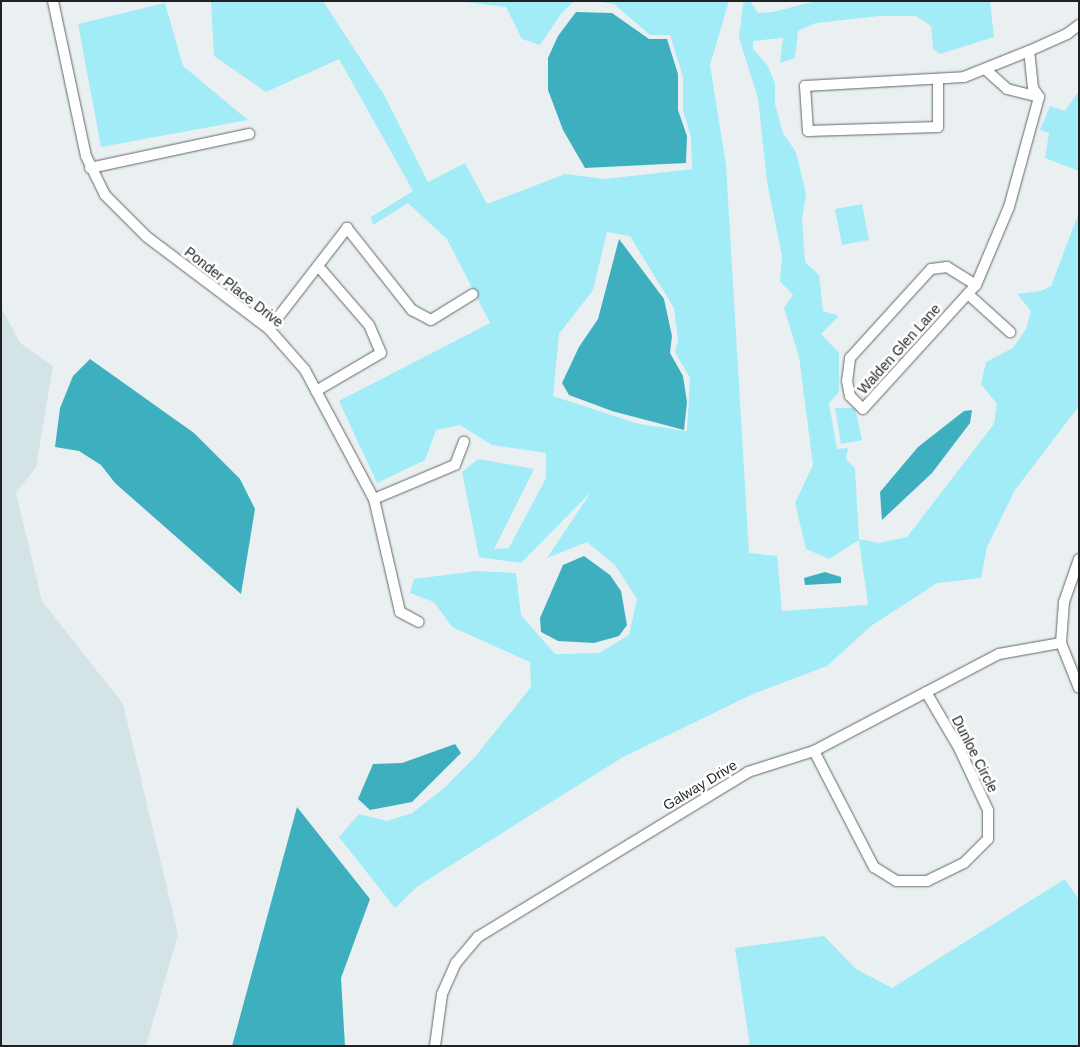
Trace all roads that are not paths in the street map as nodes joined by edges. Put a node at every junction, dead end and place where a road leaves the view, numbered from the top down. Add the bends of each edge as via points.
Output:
1 (54, 1) edge
2 (1079, 25) edge
3 (1029, 51) junction
4 (985, 69) junction
5 (938, 80) junction
6 (1039, 97) junction
7 (249, 134) dead end
8 (90, 168) junction
9 (318, 266) junction
10 (976, 285) junction
11 (473, 294) dead end
12 (968, 294) junction
13 (269, 329) junction
14 (1010, 332) dead end
15 (316, 391) junction
16 (464, 442) dead end
17 (374, 499) junction
18 (1079, 559) edge
19 (420, 622) dead end
20 (1061, 643) junction
21 (1079, 688) edge
22 (926, 692) junction
23 (814, 751) junction
24 (435, 1046) edge

1 - 8 street, Ponder Place Drive
2 - 3 street
3 - 4 street
3 - 6 street via 1033,88
4 - 5 street via 964,77
4 - 6 street via 1007,89
5 - 5 street via 938,126 808,131 805,86
6 - 10 street, Walden Glen Lane via 1009,207
7 - 8 street
8 - 13 street, Ponder Place Drive via 105,195 148,237
9 - 11 street via 347,228 412,310 431,320
9 - 13 street
9 - 15 street via 369,325 381,353
10 - 12 street, Walden Glen Lane
10 - 12 street, Walden Glen Lane via 947,267 931,269 850,358 850,396 863,409
12 - 14 street
13 - 15 street, Ponder Place Drive via 304,370
15 - 17 street, Ponder Place Drive
16 - 17 street via 454,465
17 - 19 street, Ponder Place Drive via 400,612
18 - 20 street via 1064,602
20 - 21 street
20 - 22 street, Galway Drive via 999,654
22 - 23 street, Galway Drive
22 - 23 street, Dunloe Circle via 988,810 988,840 964,863 927,882 896,881 874,867
23 - 24 street, Galway Drive via 748,772 478,937 456,963 442,994

